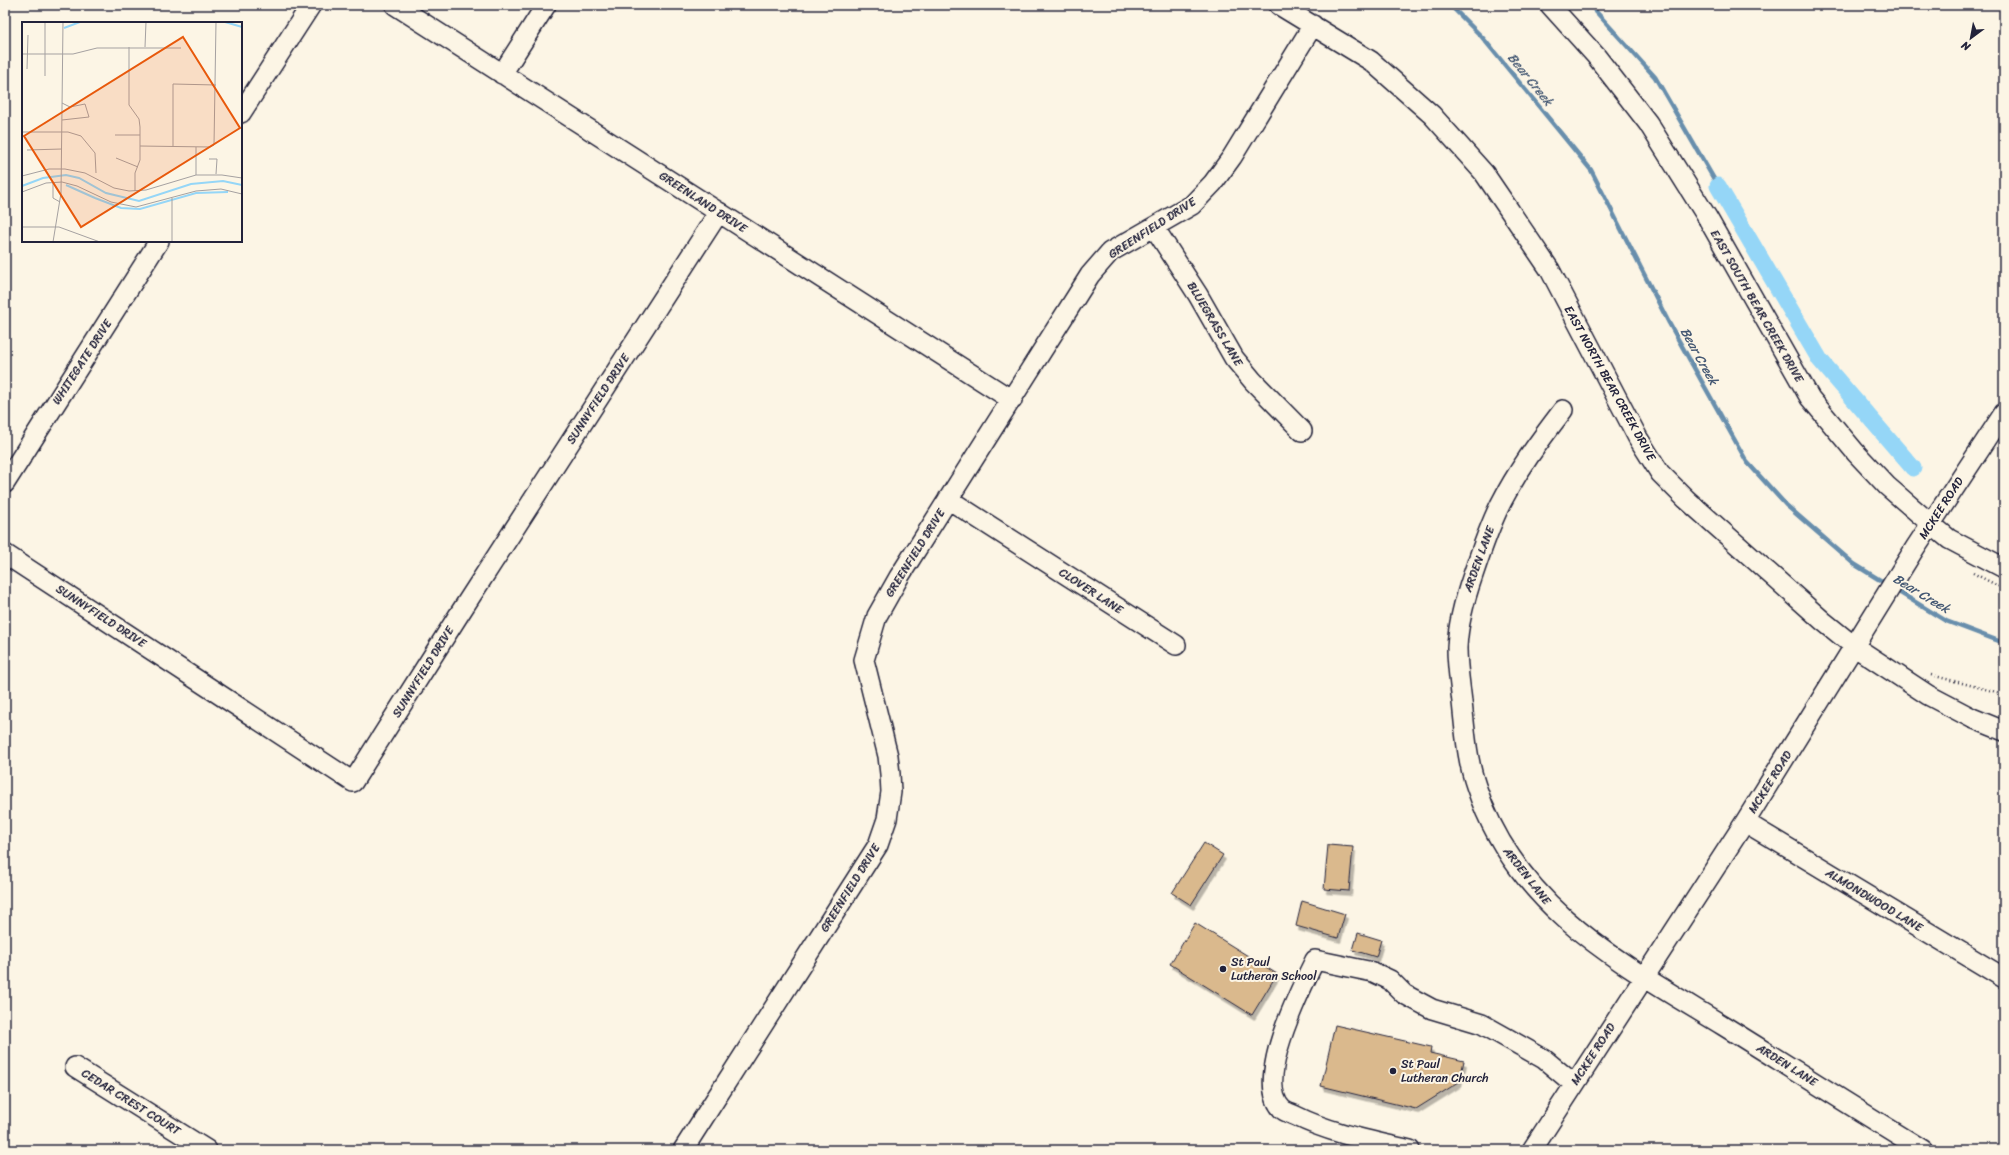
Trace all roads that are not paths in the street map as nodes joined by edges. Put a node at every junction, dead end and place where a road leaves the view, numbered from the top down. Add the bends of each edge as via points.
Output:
1 (311, 5) edge
2 (395, 5) edge
3 (546, 5) edge
4 (1279, 5) edge
5 (1550, 5) edge
6 (1313, 26) junction
7 (502, 74) junction
8 (242, 111) edge
9 (719, 212) junction
10 (1154, 227) junction
11 (159, 242) edge
12 (1012, 400) junction
13 (1563, 410) dead end
14 (2004, 413) edge
15 (1302, 431) dead end
16 (5, 483) edge
17 (948, 500) junction
18 (1931, 524) junction
19 (5, 554) edge
20 (2004, 568) edge
21 (1176, 645) dead end
22 (1855, 647) junction
23 (2004, 731) edge
24 (1745, 822) junction
25 (1644, 977) junction
26 (2004, 978) edge
27 (75, 1067) dead end
28 (1574, 1084) junction
29 (207, 1150) edge
30 (683, 1150) edge
31 (1410, 1150) edge
32 (1532, 1150) edge
33 (1922, 1150) edge

1 - 8 street
2 - 7 street, GREENLAND DRIVE
3 - 7 street
4 - 6 street, EAST NORTH BEAR CREEK DRIVE
5 - 18 street, EAST SOUTH BEAR CREEK DRIVE via 1596,56 1648,123 1707,217 1810,398 1861,459 1887,486
6 - 10 street, GREENFIELD DRIVE via 1232,157 1213,183 1192,205
6 - 22 street, EAST NORTH BEAR CREEK DRIVE via 1370,61 1432,115 1484,173 1550,270 1638,438 1660,473 1822,621
7 - 9 street, GREENLAND DRIVE
9 - 12 street, GREENLAND DRIVE
9 - 19 street, SUNNYFIELD DRIVE via 353,782
10 - 12 street, GREENFIELD DRIVE via 1110,252 1090,276
10 - 15 street, BLUEGRASS LANE via 1198,295 1234,358
11 - 16 street, WHITEGATE DRIVE
12 - 17 street, GREENFIELD DRIVE
13 - 25 street, ARDEN LANE via 1522,466 1499,506 1484,541 1465,600 1457,646 1464,725 1475,783 1483,807 1521,872 1566,922 1596,946
14 - 18 street, MCKEE ROAD
17 - 21 street, CLOVER LANE
17 - 30 street, GREENFIELD DRIVE via 877,616 864,660 888,756 890,774 891,792 887,819 878,845
18 - 20 street, EAST SOUTH BEAR CREEK DRIVE via 1949,539
18 - 22 street, MCKEE ROAD
22 - 23 street, EAST NORTH BEAR CREEK DRIVE via 1941,702
22 - 24 street, MCKEE ROAD
24 - 25 street, MCKEE ROAD
24 - 26 street, ALMONDWOOD LANE
25 - 28 street, MCKEE ROAD
25 - 33 street, ARDEN LANE
27 - 29 street, CEDAR CREST COURT
28 - 31 street via 1537,1055 1482,1024 1432,1009 1404,994 1390,980 1373,972 1315,960 1299,992 1277,1049 1273,1094 1282,1109 1314,1125
28 - 32 street, MCKEE ROAD

